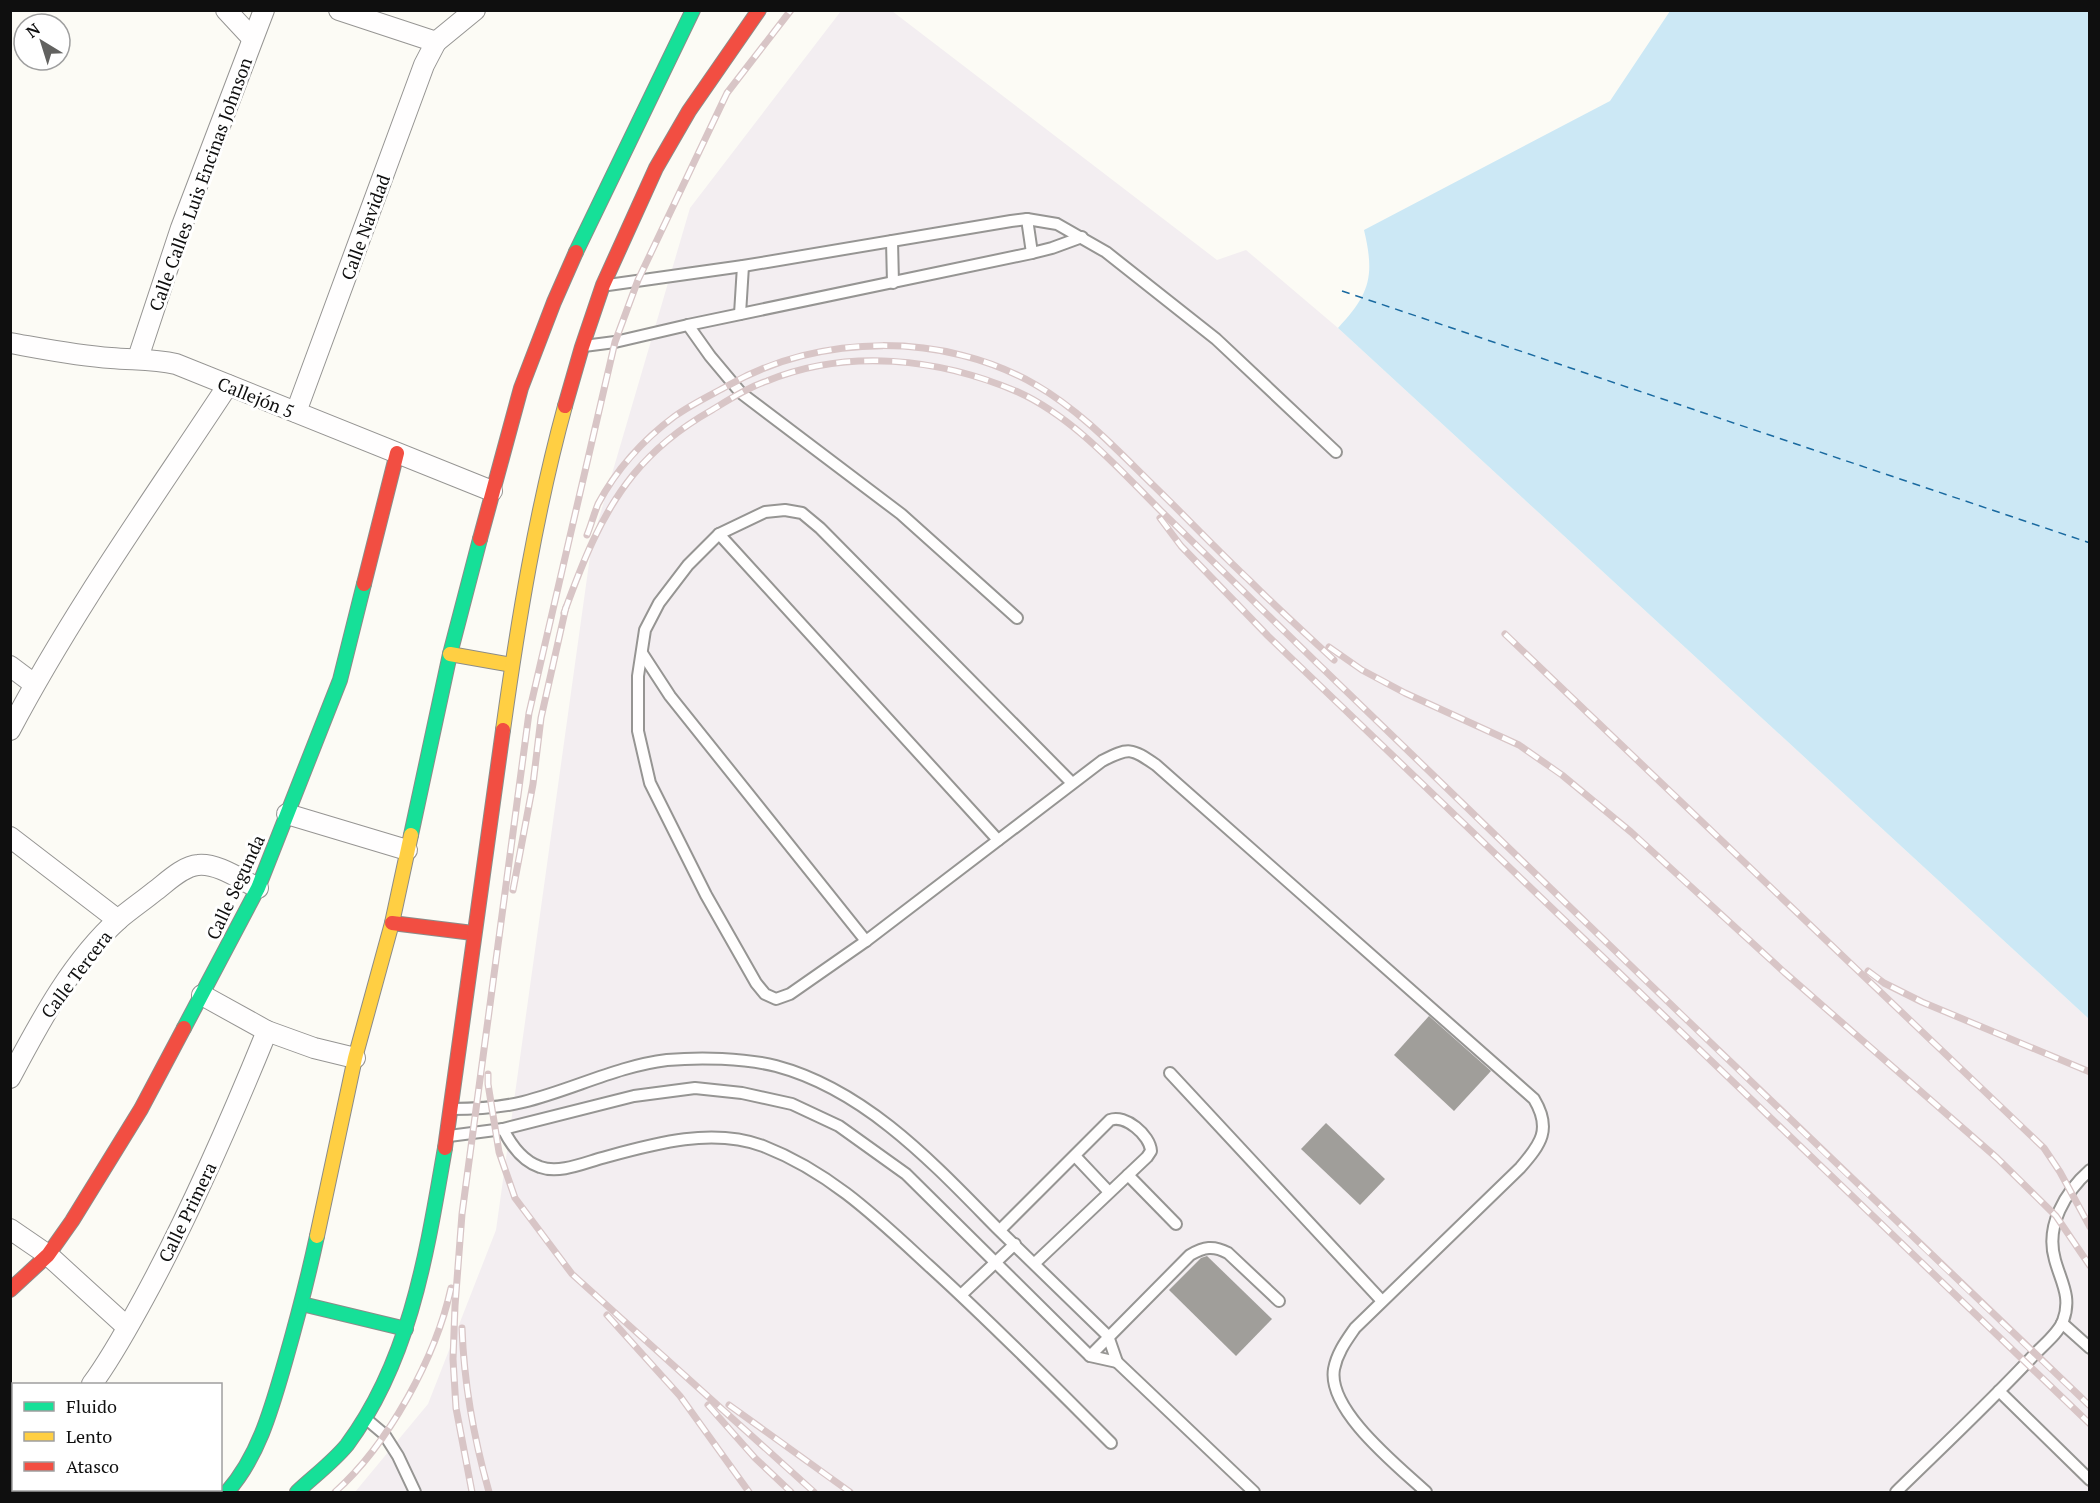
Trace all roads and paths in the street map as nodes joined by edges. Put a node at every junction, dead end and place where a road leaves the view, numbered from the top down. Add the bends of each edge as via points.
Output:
1 (226, 10) edge
2 (264, 10) edge
3 (339, 10) edge
4 (475, 10) edge
5 (693, 10) edge
6 (755, 12) edge
7 (252, 38) junction
8 (436, 42) junction
9 (1027, 219) junction
10 (1082, 237) junction
11 (892, 241) junction
12 (1032, 253) junction
13 (743, 266) junction
14 (893, 282) junction
15 (603, 285) junction
16 (740, 314) junction
17 (688, 325) junction
18 (10, 343) edge
19 (582, 347) junction
20 (138, 358) junction
21 (228, 385) junction
22 (296, 412) junction
23 (1336, 452) dead end
24 (397, 453) junction
25 (492, 491) junction
26 (719, 534) junction
27 (1017, 618) dead end
28 (642, 653) junction
29 (450, 654) junction
30 (512, 665) junction
31 (10, 666) edge
32 (34, 684) junction
33 (10, 730) edge
34 (1072, 783) junction
35 (287, 814) junction
36 (10, 837) edge
37 (998, 840) junction
38 (407, 850) junction
39 (258, 888) junction
40 (118, 920) junction
41 (392, 923) junction
42 (473, 933) junction
43 (866, 941) junction
44 (202, 995) junction
45 (267, 1031) junction
46 (15, 1055) edge
47 (356, 1058) junction
48 (1170, 1073) dead end
49 (10, 1078) edge
50 (451, 1109) junction
51 (503, 1129) junction
52 (447, 1136) junction
53 (1075, 1156) junction
54 (2090, 1170) edge
55 (1128, 1175) junction
56 (1109, 1192) junction
57 (1176, 1224) dead end
58 (10, 1228) edge
59 (1000, 1230) junction
60 (1015, 1244) junction
61 (48, 1255) junction
62 (996, 1263) junction
63 (1035, 1263) junction
64 (10, 1290) edge
65 (961, 1295) junction
66 (1382, 1300) junction
67 (1279, 1301) dead end
68 (302, 1304) junction
69 (2062, 1323) junction
70 (127, 1328) junction
71 (406, 1329) junction
72 (1108, 1336) junction
73 (2090, 1348) edge
74 (1090, 1356) junction
75 (1117, 1362) junction
76 (93, 1383) edge
77 (1999, 1391) junction
78 (365, 1418) junction
79 (1111, 1443) dead end
80 (2090, 1480) edge
81 (227, 1492) edge
82 (297, 1492) edge
83 (414, 1492) edge
84 (1254, 1492) edge
85 (1426, 1492) edge
86 (1896, 1492) edge

1 - 7 street
2 - 7 street, Calle Calles Luis Encinas Johnson
3 - 8 street
4 - 8 street
5 - 25 main road via 554,302 521,388
6 - 15 main road via 656,168
7 - 20 street, Calle Calles Luis Encinas Johnson via 181,228
8 - 22 street, Calle Navidad via 424,64
9 - 10 lane via 1057,224
9 - 11 lane
9 - 12 lane
10 - 12 lane
10 - 23 lane via 1216,339
11 - 13 lane
11 - 14 lane
12 - 14 lane
13 - 15 lane
13 - 16 lane
14 - 16 lane
15 - 19 main road
16 - 17 lane
17 - 19 lane
17 - 27 lane via 741,393 901,514
18 - 20 street, Callejón 5 via 111,358
19 - 30 main road via 537,527
20 - 21 street, Callejón 5 via 176,364
21 - 22 street, Callejón 5
21 - 32 street via 128,533
22 - 24 street, Callejón 5
24 - 25 street, Callejón 5
24 - 35 main road, Calle Segunda via 340,680
25 - 29 main road
26 - 28 lane via 688,565 659,603 645,630
26 - 34 lane via 765,512 802,513
26 - 37 lane
28 - 43 lane via 670,696
28 - 43 lane via 638,731 650,783 706,895 760,989 776,999 790,994
29 - 30 main road
29 - 38 main road
30 - 42 main road
31 - 32 street
32 - 33 street
34 - 37 lane
34 - 66 lane via 1120,752 1136,751 1519,1084 1543,1114 1543,1131 1536,1149 1520,1168
35 - 38 street
35 - 39 main road, Calle Segunda
36 - 40 street
37 - 43 lane
38 - 41 main road
39 - 40 street, Calle Tercera via 215,868 198,865 169,880
39 - 44 main road, Calle Segunda
40 - 46 street, Calle Tercera via 87,954
41 - 42 main road
41 - 47 main road
42 - 50 main road
44 - 45 street
44 - 61 main road, Calle Segunda via 141,1109
45 - 47 street
45 - 70 street, Calle Primera via 203,1182
46 - 49 street, Calle Tercera
47 - 68 main road
48 - 66 lane
50 - 52 main road
50 - 59 lane via 493,1108 525,1101 621,1070 667,1060 725,1060 775,1066 817,1081 883,1123 929,1160
51 - 52 lane
51 - 62 lane via 634,1096 695,1088 792,1104 839,1126 892,1162
51 - 65 lane via 513,1147 541,1168 562,1169 680,1139 722,1137 762,1146 810,1168 859,1201
52 - 71 main road via 429,1247
53 - 55 lane via 1110,1120 1124,1119 1151,1144 1151,1151
53 - 56 lane
53 - 59 lane
54 - 69 lane via 2056,1216 2054,1257 2068,1299
55 - 56 lane
55 - 57 lane
56 - 63 lane
58 - 61 street
59 - 60 lane
60 - 62 lane
60 - 63 lane
61 - 64 main road, Calle Segunda
61 - 70 street
62 - 65 lane
62 - 74 lane
63 - 72 lane
65 - 79 lane
66 - 85 lane via 1340,1350 1334,1371 1336,1394 1367,1436
67 - 72 lane via 1228,1253 1209,1247 1190,1255
68 - 71 main road
68 - 81 main road via 261,1435 241,1476
69 - 73 lane
69 - 77 lane
70 - 76 street, Calle Primera
71 - 78 main road via 389,1374
72 - 74 lane
72 - 75 lane
74 - 75 lane
75 - 84 lane
77 - 80 lane
77 - 86 lane
78 - 82 main road via 345,1447
78 - 83 lane via 384,1434

